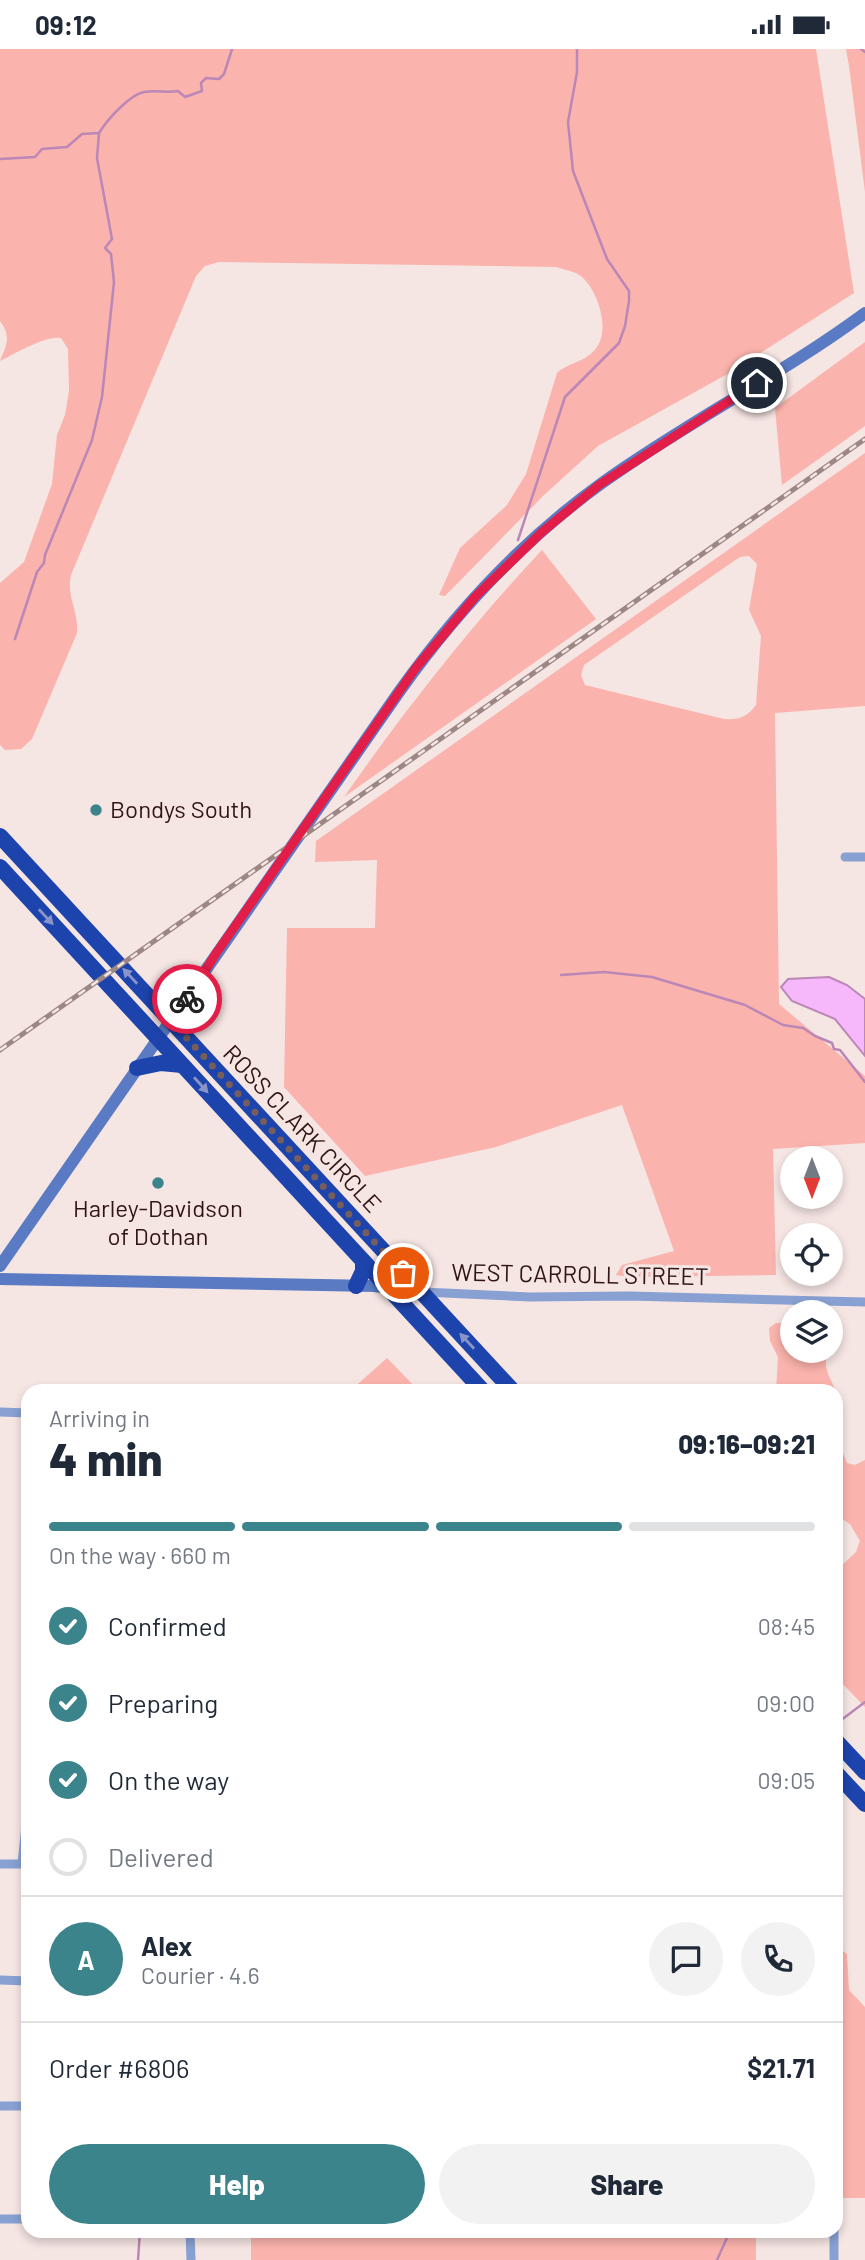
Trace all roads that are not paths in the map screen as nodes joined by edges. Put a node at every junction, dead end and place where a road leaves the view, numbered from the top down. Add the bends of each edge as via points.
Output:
1 (865, 313) edge
2 (0, 836) edge
3 (845, 857) dead end
4 (865, 857) edge
5 (0, 867) edge
6 (171, 1021) junction
7 (158, 1039) junction
8 (182, 1065) junction
9 (137, 1068) junction
10 (242, 1098) junction
11 (227, 1113) junction
12 (332, 1196) junction
13 (317, 1210) junction
14 (363, 1261) junction
15 (0, 1266) edge
16 (0, 1279) edge
17 (356, 1286) junction
18 (388, 1288) junction
19 (421, 1292) junction
20 (865, 1302) edge
21 (477, 1384) edge
22 (506, 1384) edge
23 (0, 1412) edge
24 (21, 1413) edge
25 (843, 1748) edge
26 (865, 1772) edge
27 (843, 1780) edge
28 (865, 1804) edge
29 (0, 1864) edge
30 (21, 1864) edge
31 (0, 1980) edge
32 (21, 1981) edge
33 (0, 2106) edge
34 (21, 2106) edge
35 (0, 2219) edge
36 (21, 2219) edge
37 (190, 2238) edge
38 (834, 2238) edge
39 (191, 2260) edge
40 (834, 2260) edge

1 - 6 street via 599,485 501,570 415,669
6 -> 2 highway, ROSS CLARK CIRCLE
3 - 4 street
5 -> 7 highway, ROSS CLARK CIRCLE
6 - 7 street
6 - 10 highway, ROSS CLARK CIRCLE
7 - 8 highway, ROSS CLARK CIRCLE
7 - 9 street
8 - 9 highway
8 -> 11 highway, ROSS CLARK CIRCLE
9 - 15 street
10 - 11 highway
10 - 12 highway, ROSS CLARK CIRCLE
11 - 13 highway, ROSS CLARK CIRCLE
12 - 13 highway
12 - 19 highway, ROSS CLARK CIRCLE
13 - 14 highway, ROSS CLARK CIRCLE
14 - 17 highway
14 - 18 highway, ROSS CLARK CIRCLE
16 - 17 street, WEST CARROLL STREET
17 - 18 street, WEST CARROLL STREET
18 - 19 street, WEST CARROLL STREET
18 - 21 highway, ROSS CLARK CIRCLE
19 - 20 street, WEST CARROLL STREET
22 -> 19 highway, ROSS CLARK CIRCLE
23 - 24 street
25 - 26 highway
27 - 28 highway
29 - 30 street
31 - 32 street
33 - 34 street
35 - 36 street
37 - 39 street
38 - 40 street

